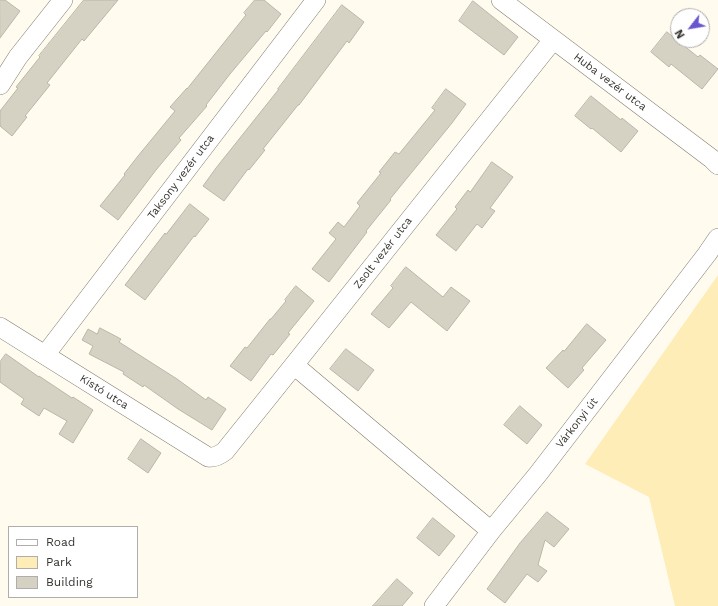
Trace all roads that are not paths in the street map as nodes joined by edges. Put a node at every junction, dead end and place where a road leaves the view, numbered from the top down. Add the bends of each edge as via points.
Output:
1 (63, 0) edge
2 (316, 0) edge
3 (501, 0) edge
4 (553, 40) junction
5 (0, 85) edge
6 (718, 165) edge
7 (718, 238) edge
8 (0, 327) edge
9 (45, 355) junction
10 (294, 365) junction
11 (208, 457) joint
12 (491, 531) junction
13 (434, 606) edge

1 - 5 street via 18,57
2 - 9 street, Taksony vezér utca
3 - 4 street, Huba vezér utca
4 - 6 street, Huba vezér utca
4 - 10 street, Zsolt vezér utca
7 - 12 street, Várkonyi út via 538,474
8 - 9 street, Kistó utca
9 - 11 street, Kistó utca
10 - 11 street, Zsolt vezér utca via 225,451 217,457
10 - 12 street
12 - 13 street, Várkonyi út

